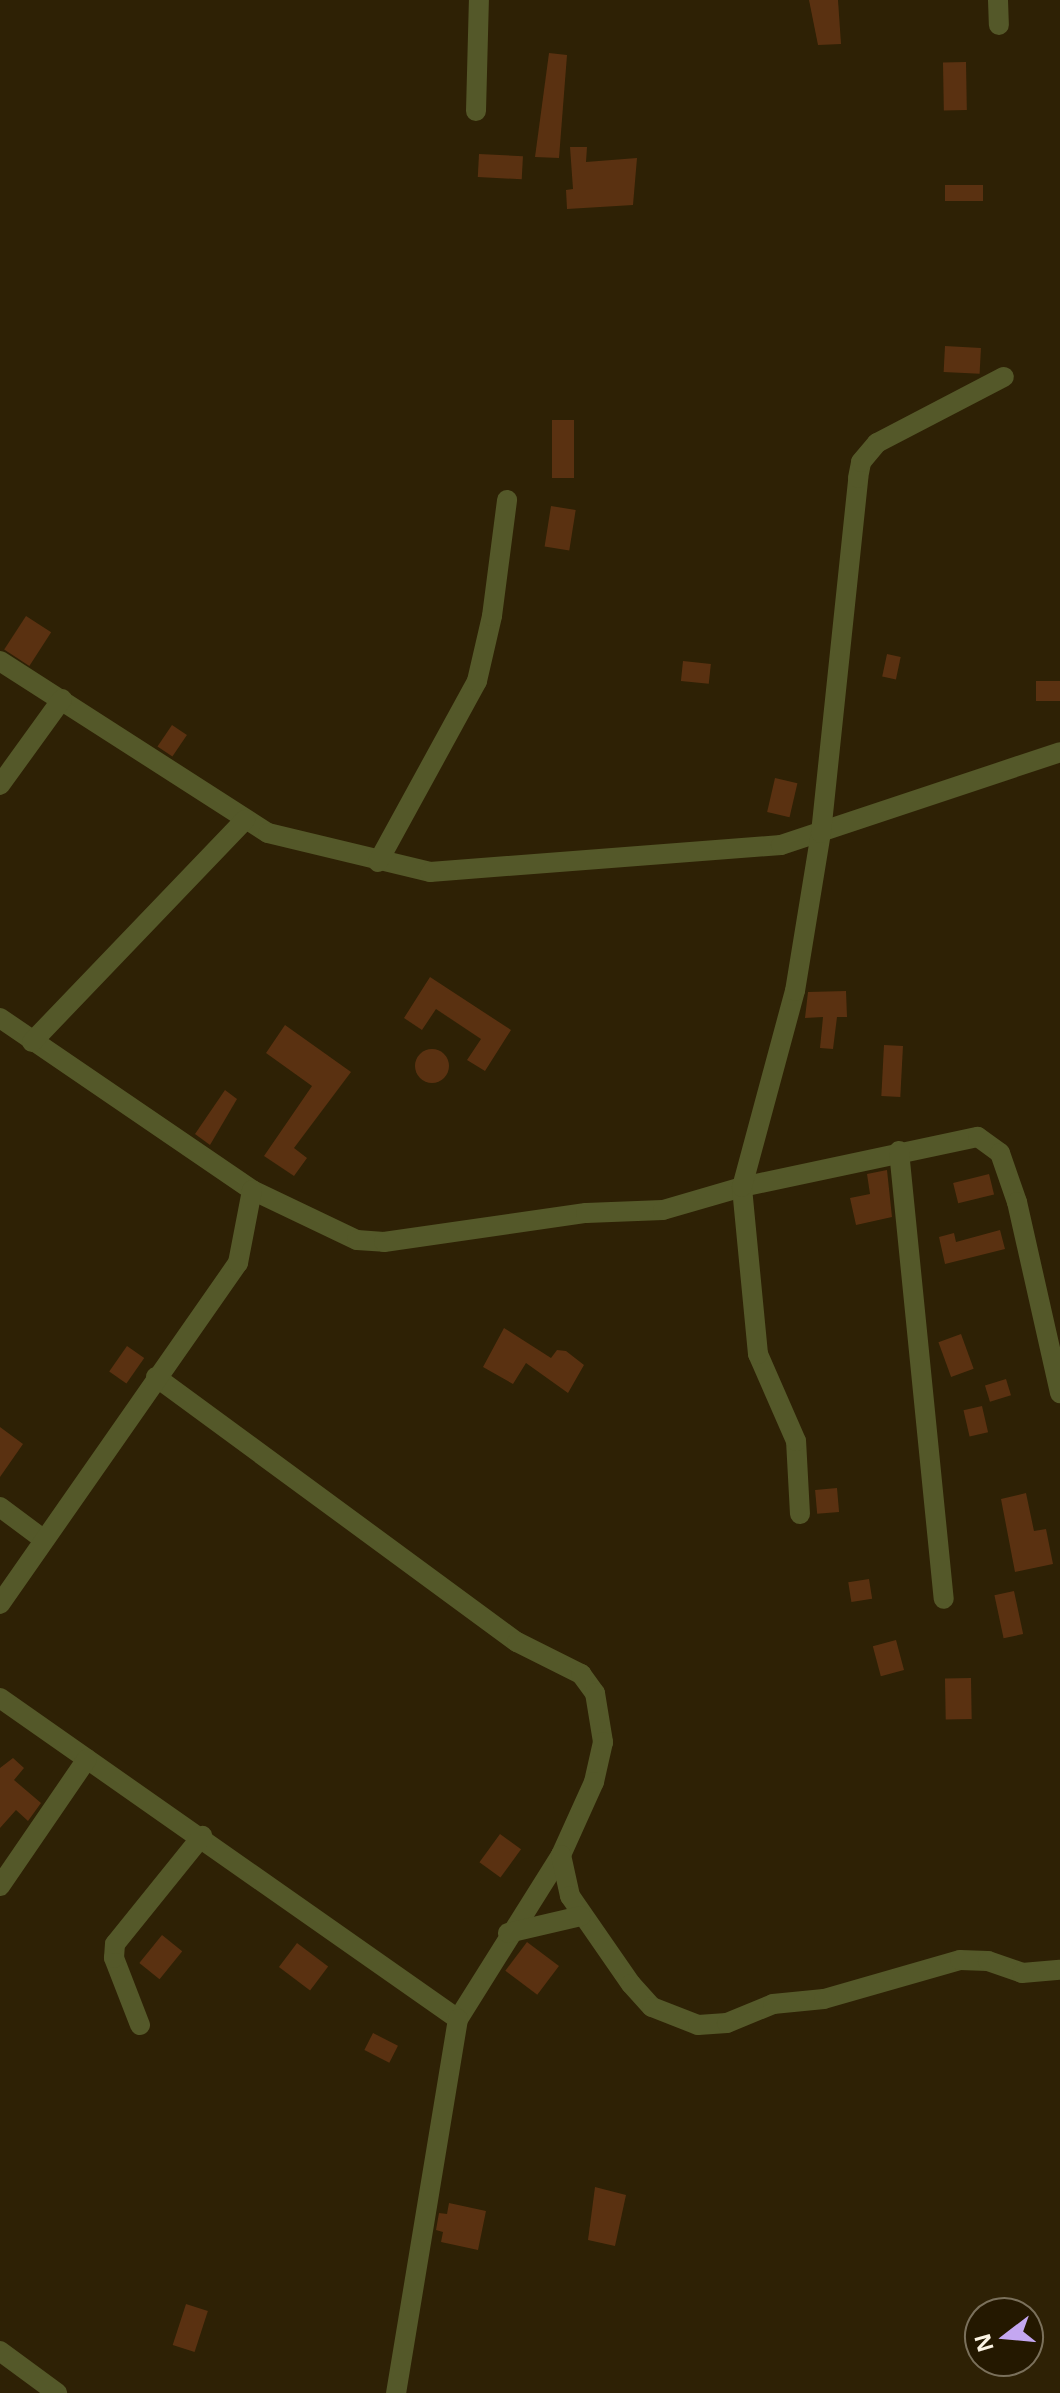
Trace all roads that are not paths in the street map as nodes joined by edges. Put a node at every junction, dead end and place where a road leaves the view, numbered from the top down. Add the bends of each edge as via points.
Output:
1 (479, 0) edge
2 (998, 0) edge
3 (999, 25) dead end
4 (476, 111) dead end
5 (1004, 377) dead end
6 (507, 500) dead end
7 (0, 661) edge
8 (62, 699) junction
9 (1060, 752) edge
10 (0, 785) edge
11 (245, 820) junction
12 (821, 833) junction
13 (378, 862) junction
14 (0, 1018) edge
15 (32, 1042) junction
16 (899, 1151) junction
17 (742, 1187) junction
18 (252, 1190) junction
19 (156, 1377) junction
20 (1060, 1393) edge
21 (0, 1507) edge
22 (800, 1514) dead end
23 (43, 1539) junction
24 (944, 1599) dead end
25 (0, 1604) edge
26 (0, 1698) edge
27 (87, 1759) junction
28 (202, 1836) junction
29 (561, 1855) junction
30 (0, 1886) edge
31 (581, 1916) junction
32 (508, 1933) junction
33 (1060, 1970) edge
34 (458, 2019) junction
35 (140, 2025) dead end
36 (0, 2351) edge
37 (57, 2393) edge
38 (396, 2393) edge

1 - 4 street
2 - 3 street
5 - 12 street via 894,432 861,462
6 - 13 street via 492,616 477,681
7 - 8 street
8 - 10 street
8 - 11 street
9 - 12 street
11 - 13 street via 268,833
11 - 15 street
12 - 13 street via 781,845 606,855 458,873
12 - 17 street via 795,991
14 - 15 street
15 - 18 street
16 - 17 street
16 - 20 street via 978,1137 1000,1153 1017,1202
16 - 24 street
17 - 18 street via 663,1210 586,1213 384,1242 328,1231
17 - 22 street via 758,1354 796,1441
18 - 19 street via 238,1263
19 - 23 street
19 - 29 street via 517,1642 581,1674 595,1693 603,1742 594,1782
21 - 23 street
23 - 25 street
26 - 27 street
27 - 28 street
27 - 30 street
28 - 34 street
28 - 35 street via 115,1944 114,1958
29 - 31 street via 570,1896
29 - 32 street
31 - 32 street
31 - 33 street via 642,1998 665,2014 698,2025 727,2023 773,2004 824,1999 960,1960 988,1961 1022,1973
32 - 34 street
34 - 38 street
36 - 37 street

